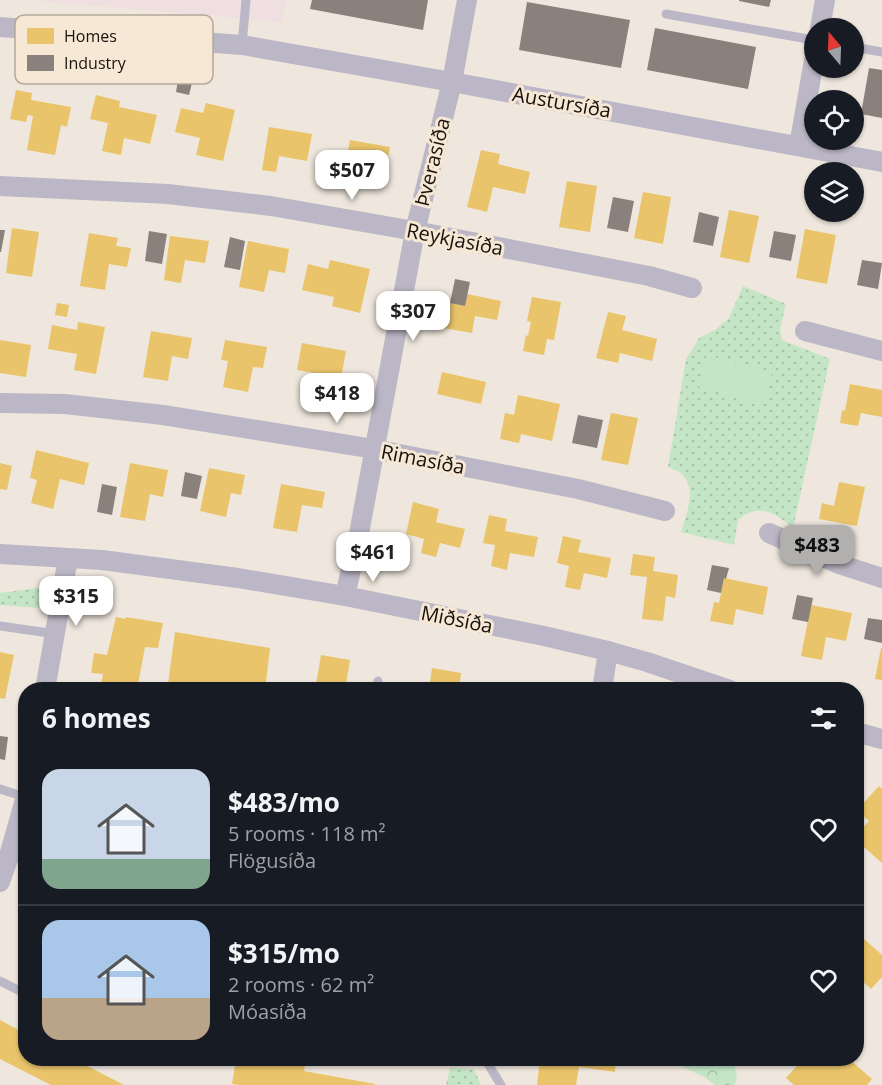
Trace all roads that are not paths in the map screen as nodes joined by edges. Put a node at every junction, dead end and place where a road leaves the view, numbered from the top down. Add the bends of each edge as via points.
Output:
1 (246, 0) edge
2 (467, 0) edge
3 (825, 0) edge
4 (666, 14) dead end
5 (822, 18) edge
6 (0, 27) edge
7 (15, 28) edge
8 (804, 38) edge
9 (213, 43) edge
10 (242, 45) junction
11 (864, 49) edge
12 (882, 52) edge
13 (811, 78) edge
14 (452, 81) junction
15 (799, 146) junction
16 (882, 162) edge
17 (0, 186) edge
18 (415, 231) junction
19 (692, 288) dead end
20 (806, 331) dead end
21 (882, 351) edge
22 (0, 403) edge
23 (374, 449) junction
24 (665, 511) dead end
25 (768, 533) dead end
26 (0, 554) edge
27 (69, 558) junction
28 (882, 578) edge
29 (345, 596) junction
30 (0, 626) edge
31 (56, 634) junction
32 (608, 651) junction
33 (47, 682) edge
34 (603, 682) edge
35 (706, 682) edge
36 (864, 734) edge
37 (882, 739) edge
38 (0, 789) edge
39 (18, 794) edge
40 (17, 858) edge
41 (0, 882) edge
42 (0, 981) edge
43 (18, 990) edge
44 (489, 1066) edge
45 (501, 1085) edge

1 - 10 lane
2 - 14 street, Þverasíða
3 - 5 street
4 - 8 lane
6 - 7 street, Austursíða
9 - 10 street, Austursíða
10 - 14 street, Austursíða
11 - 12 lane
13 - 15 street
14 - 15 street, Austursíða
14 - 18 street, Þverasíða
15 - 16 street, Austursíða
17 - 18 street, Reykjasíða via 168,194 271,206
18 - 19 street, Reykjasíða via 649,276
18 - 23 street, Þverasíða
20 - 21 street
22 - 23 street, Rimasíða via 65,404 163,415
23 - 24 street, Rimasíða via 578,489
23 - 29 street, Þverasíða
25 - 28 street
26 - 27 street, Miðsíða
27 - 29 street, Miðsíða via 238,578
27 - 31 street
29 - 32 street, Miðsíða
30 - 31 lane
31 - 33 street
32 - 34 street
32 - 35 street, Miðsíða
36 - 37 street
38 - 39 lane
40 - 41 street
42 - 43 lane
44 - 45 lane

